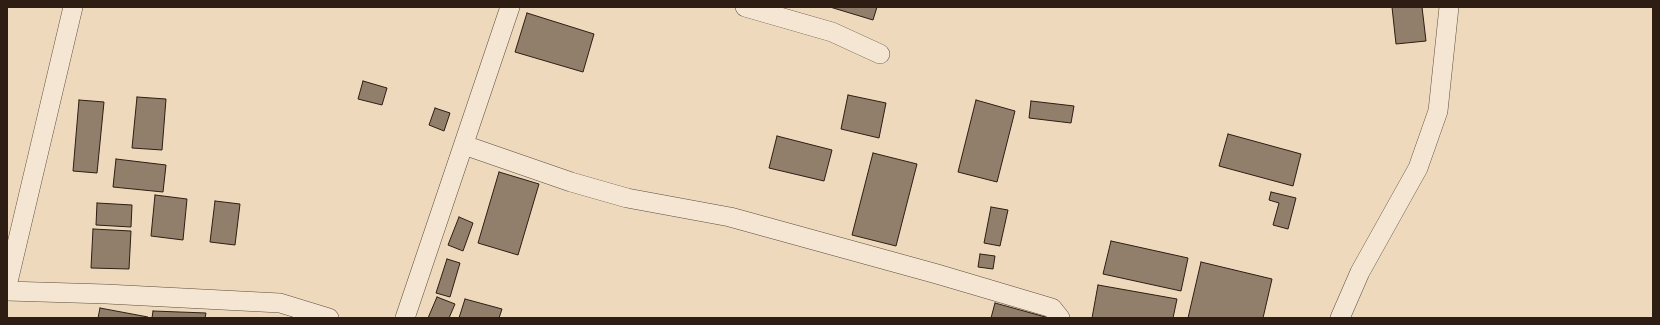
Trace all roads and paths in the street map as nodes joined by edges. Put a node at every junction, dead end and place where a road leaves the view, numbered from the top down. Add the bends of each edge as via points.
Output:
1 (73, 7) edge
2 (510, 7) edge
3 (745, 7) edge
4 (1449, 7) edge
5 (880, 54) dead end
6 (464, 145) junction
7 (7, 286) edge
8 (7, 291) edge
9 (329, 318) edge
10 (405, 318) edge
11 (1060, 318) edge
12 (1340, 318) edge

1 - 7 street
2 - 6 street
3 - 5 street via 832,32
4 - 12 street via 1438,110 1418,168 1360,272
6 - 10 street
6 - 11 street via 571,182 627,198 730,217 937,274 1052,308
8 - 9 street via 280,303

